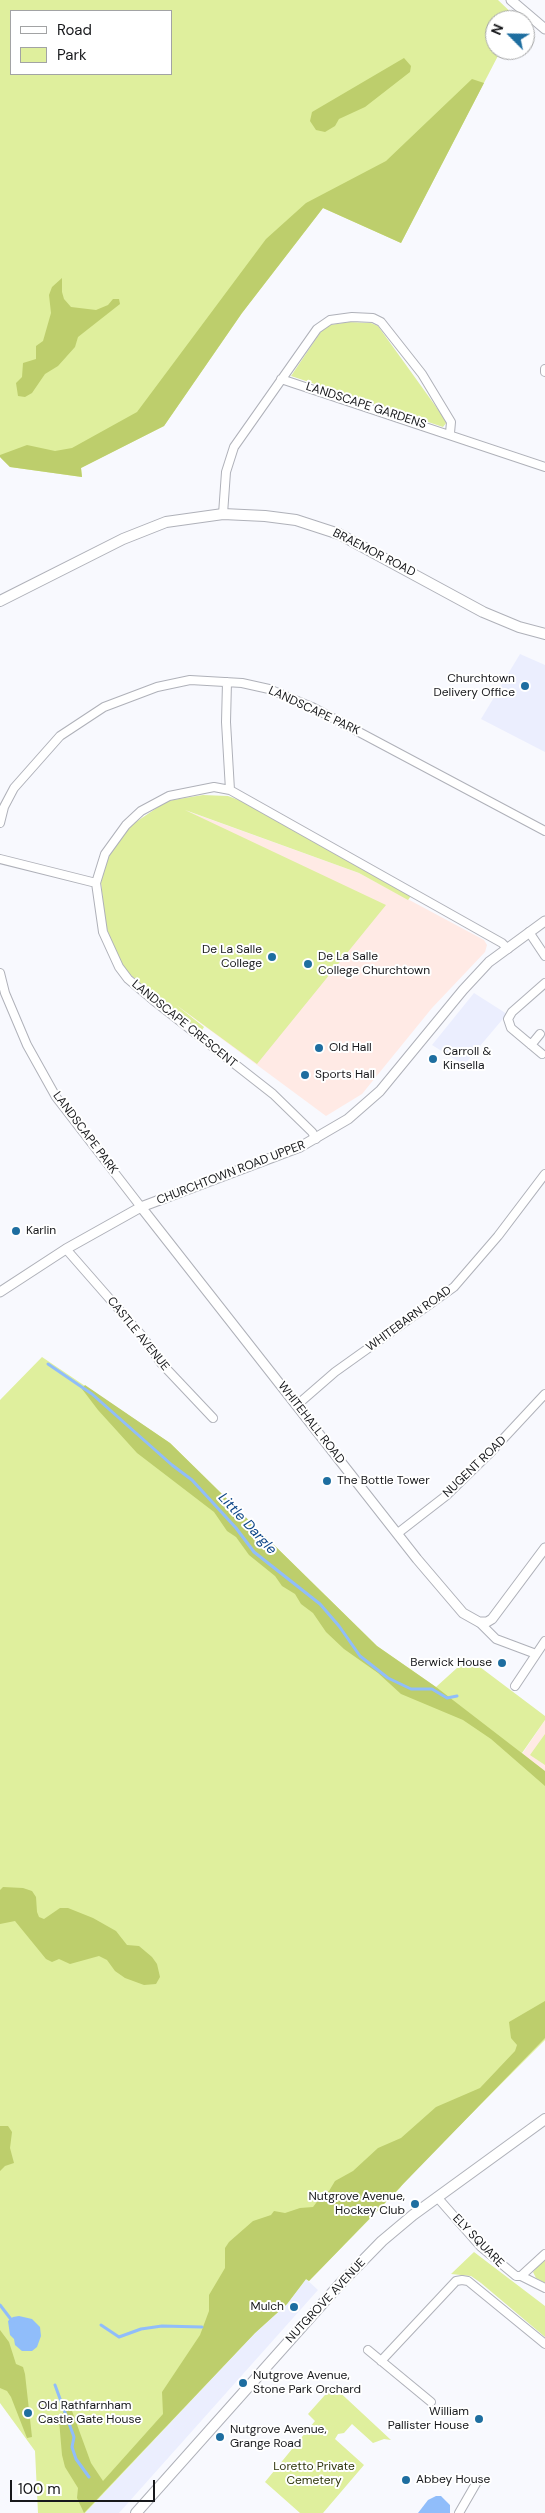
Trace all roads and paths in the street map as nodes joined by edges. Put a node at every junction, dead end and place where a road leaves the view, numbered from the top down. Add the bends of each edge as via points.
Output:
1 (511, 0) edge
2 (545, 29) edge
3 (282, 379) junction
4 (450, 434) junction
5 (545, 467) edge
6 (223, 514) junction
7 (0, 601) edge
8 (545, 634) edge
9 (227, 682) junction
10 (230, 790) junction
11 (0, 823) edge
12 (545, 831) edge
13 (0, 859) edge
14 (96, 883) junction
15 (545, 921) edge
16 (529, 932) junction
17 (508, 949) junction
18 (545, 956) edge
19 (0, 973) edge
20 (545, 983) edge
21 (540, 1034) dead end
22 (531, 1045) junction
23 (542, 1054) dead end
24 (316, 1139) junction
25 (545, 1174) edge
26 (141, 1207) junction
27 (66, 1249) junction
28 (0, 1292) edge
29 (545, 1394) edge
30 (297, 1404) junction
31 (213, 1418) dead end
32 (398, 1533) junction
33 (545, 1548) edge
34 (479, 1622) junction
35 (545, 1641) edge
36 (536, 1654) junction
37 (515, 1686) dead end
38 (545, 2119) edge
39 (437, 2197) junction
40 (545, 2254) edge
41 (521, 2276) junction
42 (545, 2288) edge
43 (545, 2344) edge
44 (368, 2350) dead end
45 (381, 2361) junction
46 (431, 2402) dead end
47 (478, 2480) dead end
48 (136, 2513) edge
49 (459, 2513) edge

1 - 2 street
3 - 4 street, LANDSCAPE GARDENS
3 - 4 street, LANDSCAPE GARDENS via 317,329 330,320 373,318 381,322 422,374 451,422
3 - 6 street, LANDSCAPE GARDENS via 234,447 226,472
4 - 5 street, LANDSCAPE GARDENS
6 - 7 main road, BRAEMOR ROAD via 187,518 146,530
6 - 8 main road, BRAEMOR ROAD via 280,518 327,529 483,612
9 - 10 street
9 - 11 street, LANDSCAPE PARK via 190,680 157,687 104,707 60,736 27,771 4,807
9 - 12 street, LANDSCAPE PARK via 269,689 312,707
10 - 14 street, LANDSCAPE CRESCENT via 214,787 194,789 168,796 141,811 113,839 102,860
10 - 17 street, LANDSCAPE CRESCENT
13 - 14 street
14 - 24 street, LANDSCAPE CRESCENT via 103,932 110,951 128,979 273,1094
15 - 16 street, CHURCHTOWN ROAD UPPER
16 - 17 street, CHURCHTOWN ROAD UPPER
16 - 18 street
17 - 24 street, CHURCHTOWN ROAD UPPER via 490,962 463,990 380,1091 348,1119
19 - 26 street, LANDSCAPE PARK via 27,1046 56,1098
20 - 22 street via 508,1019 511,1028
21 - 22 street
22 - 23 street
24 - 26 street, CHURCHTOWN ROAD UPPER
25 - 30 street, WHITEBARN ROAD via 454,1287 334,1372
26 - 27 street, CHURCHTOWN ROAD UPPER
26 - 30 street, WHITEHALL ROAD
27 - 28 street, CHURCHTOWN ROAD UPPER
27 - 31 street, CASTLE AVENUE via 143,1337 167,1370
29 - 32 street, NUGENT ROAD via 447,1495
30 - 32 street, WHITEHALL ROAD
32 - 34 street, WHITEHALL ROAD via 463,1613
33 - 34 street via 498,1612 487,1622
34 - 36 street via 496,1639
35 - 36 street
36 - 37 street
38 - 39 main road, NUTGROVE AVENUE
39 - 41 street, ELY SQUARE via 481,2246 510,2273
39 - 48 main road, NUTGROVE AVENUE via 382,2241 340,2284
40 - 41 street
41 - 42 street, ELY SQUARE
43 - 45 street via 468,2281 456,2281
44 - 45 street
45 - 46 street
47 - 49 street

